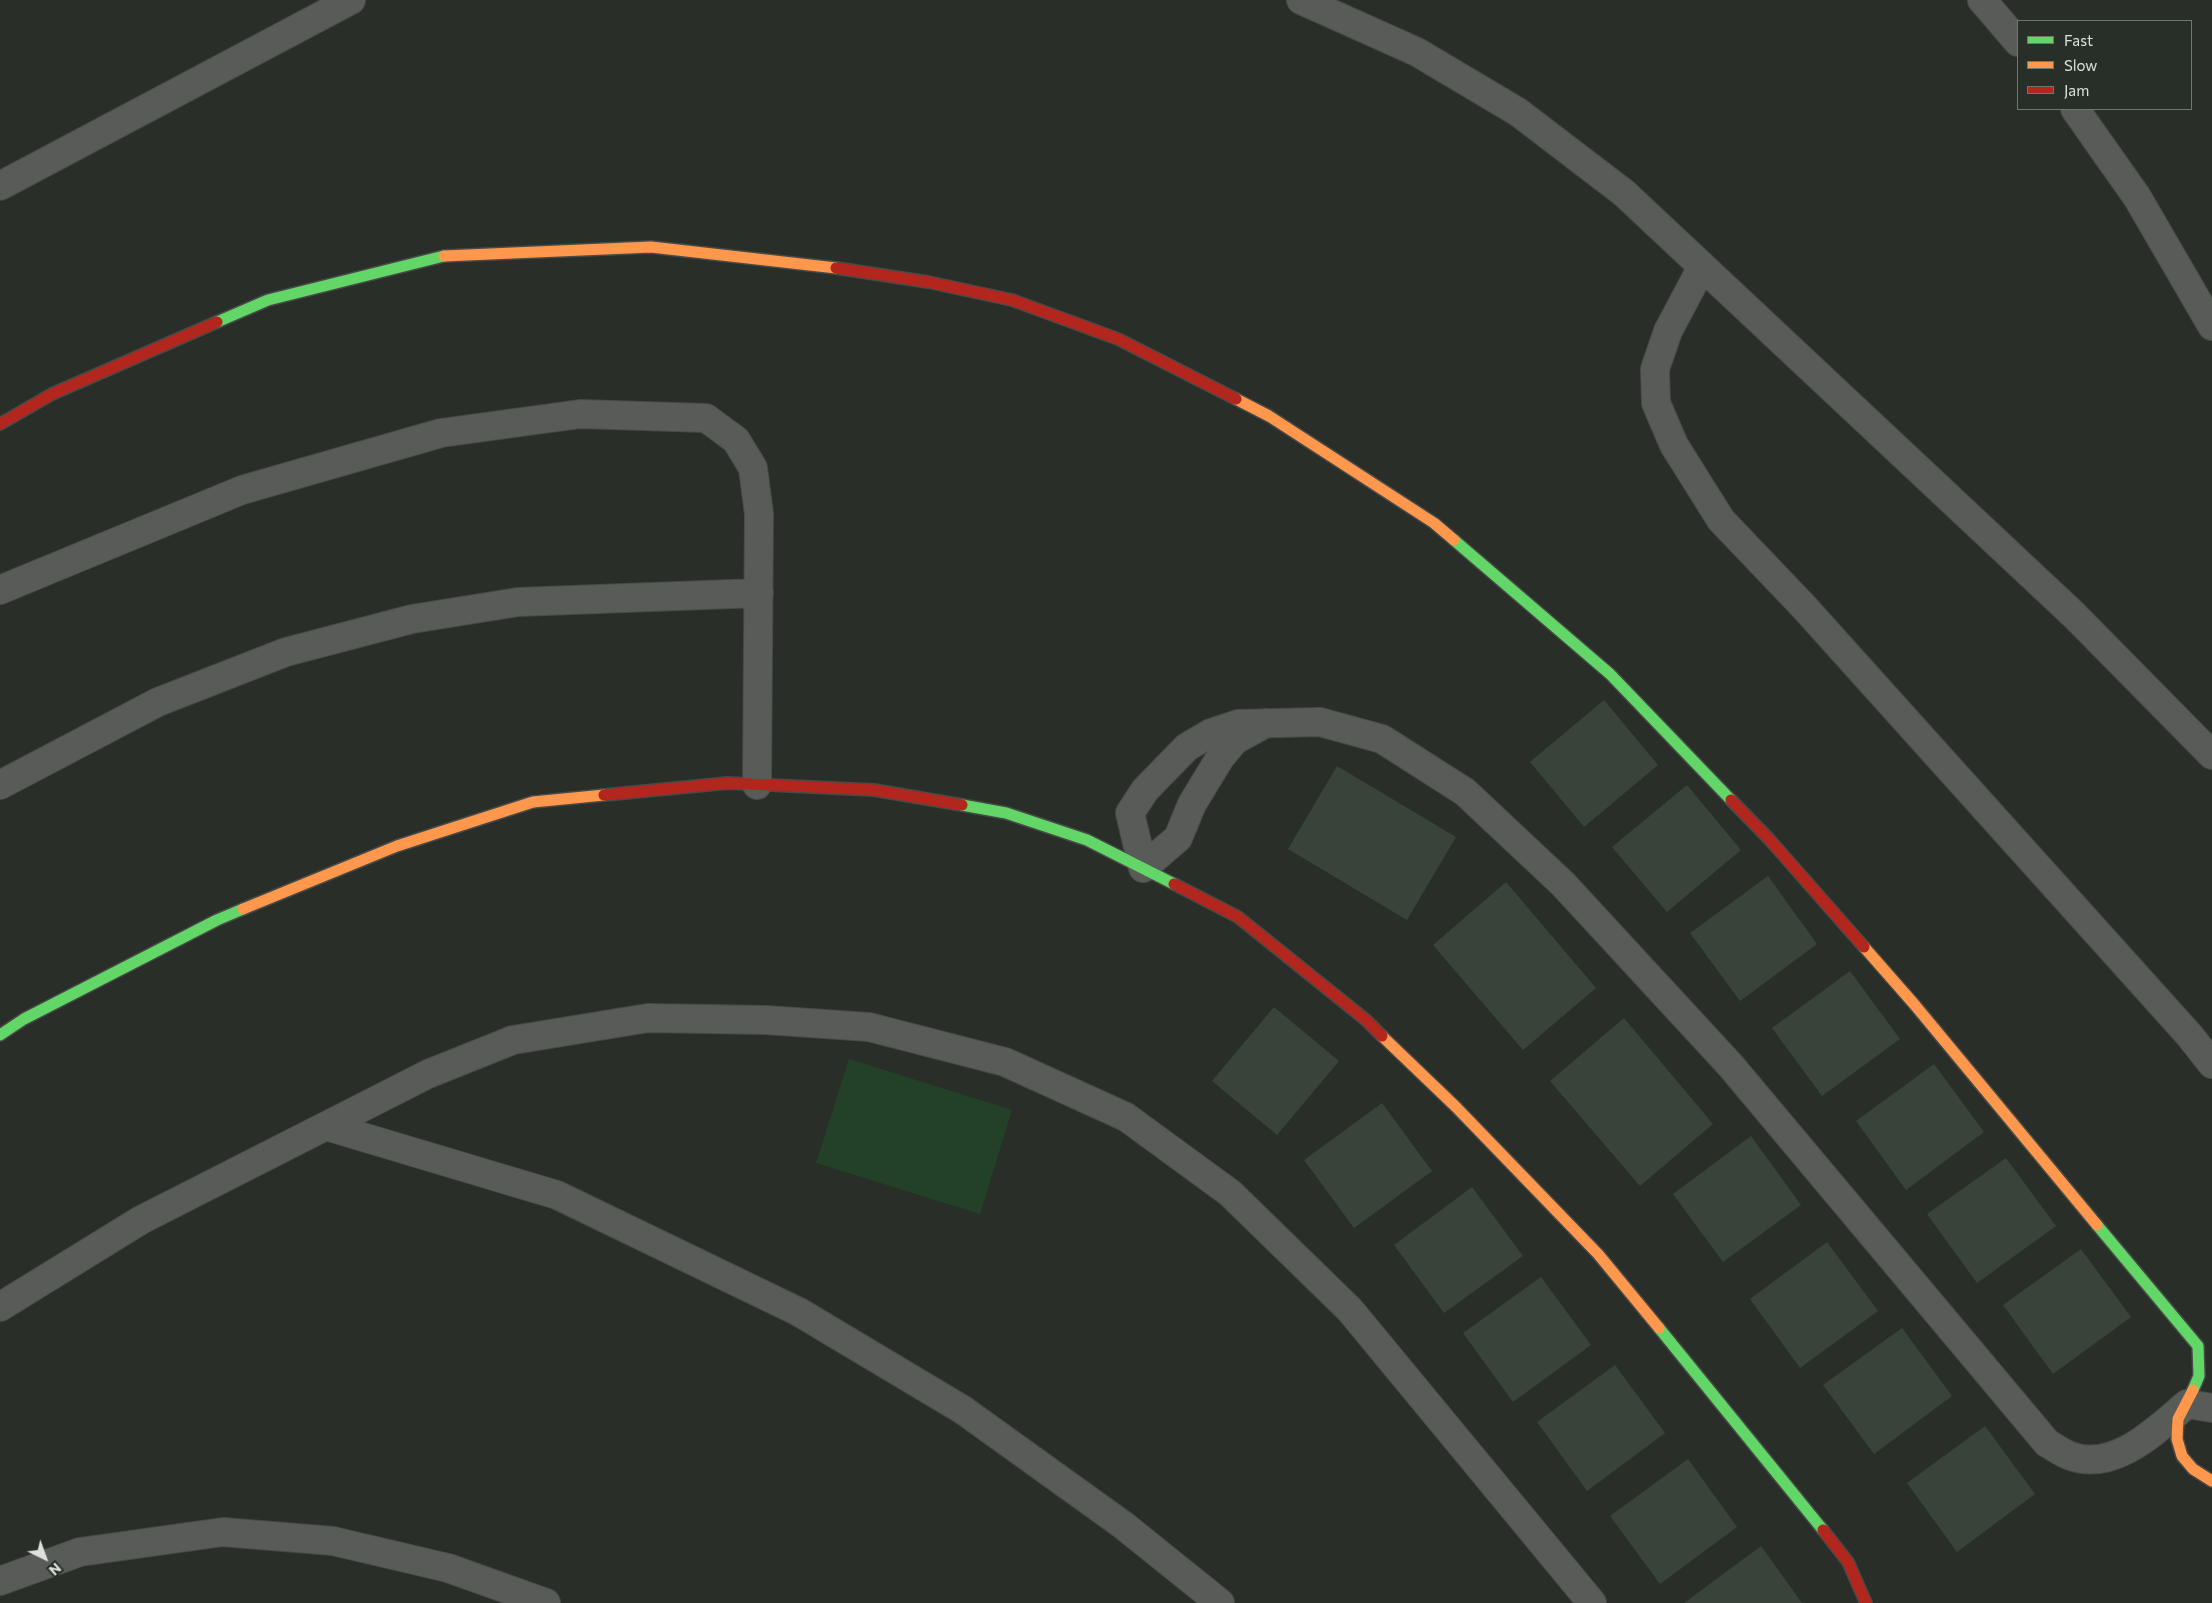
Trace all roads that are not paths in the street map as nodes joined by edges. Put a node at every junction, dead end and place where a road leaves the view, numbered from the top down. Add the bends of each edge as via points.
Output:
1 (351, 0) edge
2 (1302, 0) edge
3 (1982, 0) edge
4 (2017, 41) edge
5 (2076, 110) edge
6 (0, 186) edge
7 (1702, 267) junction
8 (2212, 326) edge
9 (0, 424) edge
10 (0, 590) edge
11 (759, 593) junction
12 (1266, 723) junction
13 (2212, 755) edge
14 (0, 784) edge
15 (757, 785) junction
16 (1143, 868) junction
17 (0, 1034) edge
18 (2212, 1064) edge
19 (326, 1126) junction
20 (0, 1307) edge
21 (2200, 1406) edge
22 (2212, 1481) edge
23 (0, 1581) edge
24 (546, 1603) edge
25 (1220, 1603) edge
26 (1592, 1603) edge
27 (1866, 1603) edge

1 - 6 street
2 - 7 street via 1417,52 1518,112 1624,193
3 - 4 street
5 - 8 street via 2137,197
7 - 13 street via 2074,615
7 - 18 street via 1665,338 1655,369 1656,403 1674,445 1720,520 1811,616
9 - 21 street via 52,394 268,300 440,256 651,247 854,270 1012,300 1118,339 1269,416 1434,523 1610,674 1769,839 1914,1004 2198,1346
10 - 11 street via 242,490 441,433 580,414 706,418 736,440 753,468 759,514
11 - 14 street via 518,602 412,619 286,652 158,702
11 - 15 street
12 - 16 street via 1236,740 1220,758 1192,804 1178,838
12 - 16 street via 1238,724 1211,733 1187,747 1145,790 1130,813
12 - 21 street via 1320,722 1382,739 1465,792 1563,884 1731,1066 2047,1443 2068,1456 2092,1460 2118,1454
15 - 16 street via 874,790 1006,813 1087,840
15 - 17 street via 728,783 533,802 416,840 217,920
16 - 27 street via 1238,917 1366,1020 1456,1106 1604,1261 1848,1562
19 - 20 street via 141,1220
19 - 25 street via 557,1196 799,1312 971,1416 1123,1525
19 - 26 street via 428,1074 513,1040 648,1018 766,1020 869,1027 1005,1062 1126,1117 1230,1193 1350,1310
21 - 22 street via 2178,1419 2177,1439 2182,1456 2193,1469
23 - 24 street via 80,1552 223,1532 333,1541 448,1568

